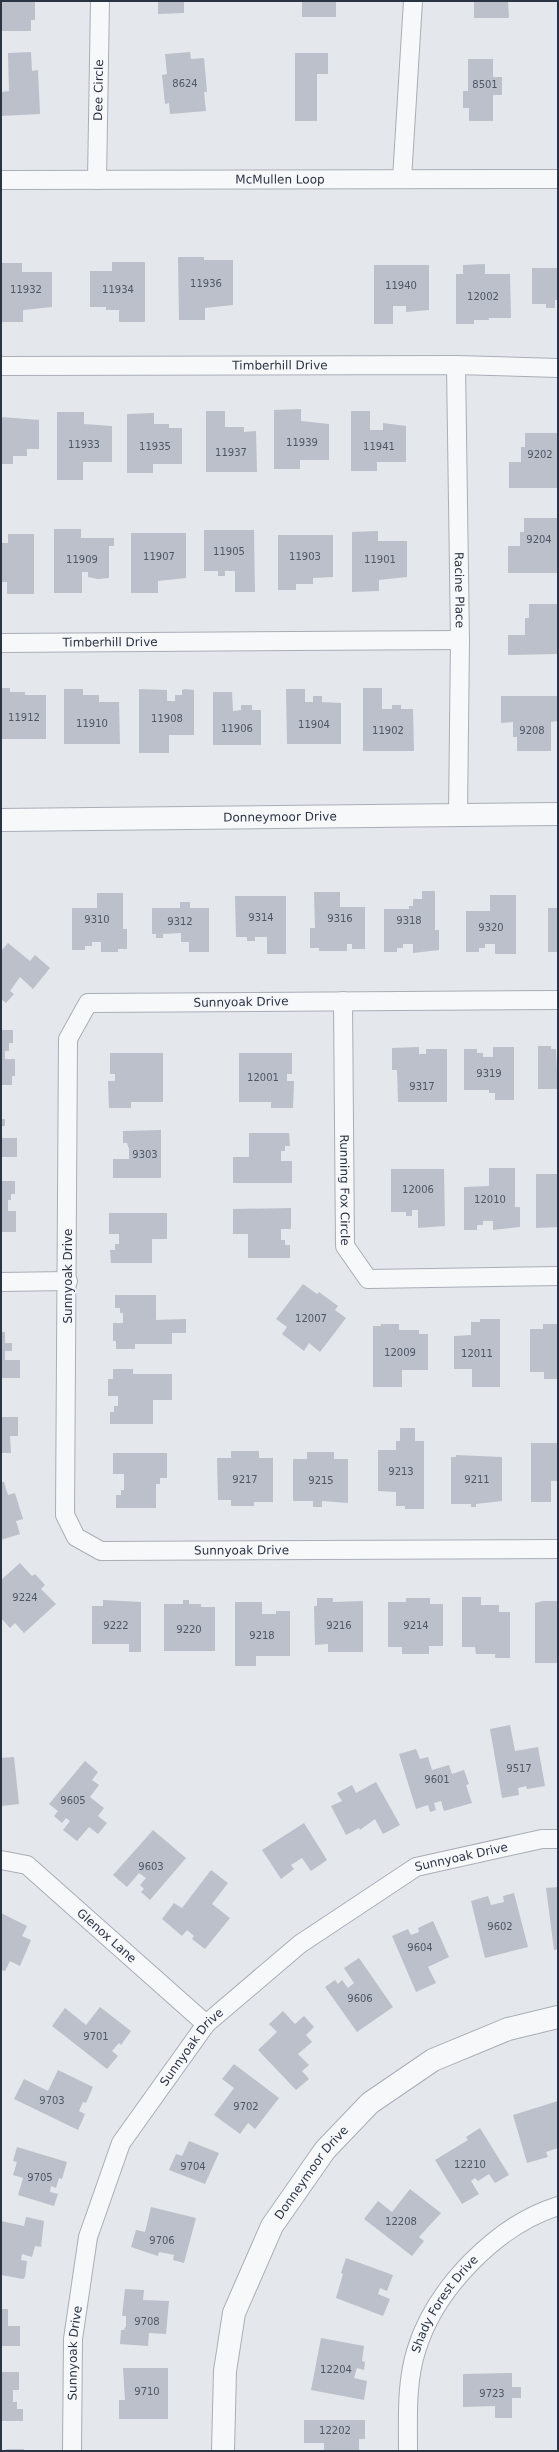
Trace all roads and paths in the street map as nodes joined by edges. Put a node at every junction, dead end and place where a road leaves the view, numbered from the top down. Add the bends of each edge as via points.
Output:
1 (100, 1) edge
2 (413, 1) edge
3 (558, 179) edge
4 (1, 180) edge
5 (97, 180) junction
6 (402, 180) junction
7 (456, 365) junction
8 (1, 366) edge
9 (558, 368) edge
10 (460, 640) junction
11 (1, 643) edge
12 (558, 814) edge
13 (458, 815) junction
14 (1, 820) edge
15 (558, 1000) edge
16 (343, 1001) junction
17 (558, 1276) edge
18 (68, 1281) junction
19 (1, 1282) edge
20 (558, 1549) edge
21 (558, 1839) edge
22 (1, 1860) edge
23 (558, 2017) edge
24 (206, 2024) junction
25 (558, 2206) edge
26 (72, 2451) edge
27 (223, 2451) edge
28 (408, 2451) edge

1 - 5 street, Dee Circle
2 - 6 street
3 - 6 street, McMullen Loop
4 - 5 street, McMullen Loop
5 - 6 street, McMullen Loop
7 - 8 street, Timberhill Drive
7 - 9 street, Timberhill Drive
7 - 10 street, Racine Place
10 - 11 street, Timberhill Drive
10 - 13 street, Racine Place
12 - 13 street, Donneymoor Drive
13 - 14 street, Donneymoor Drive
15 - 16 street, Sunnyoak Drive
16 - 17 street, Running Fox Circle via 345,1246 368,1278
16 - 18 street, Sunnyoak Drive via 88,1003 68,1039
18 - 19 street
18 - 20 street, Sunnyoak Drive via 65,1515 76,1537 101,1551
21 - 24 street, Sunnyoak Drive via 542,1839 416,1867 300,1944
22 - 24 street, Glenox Lane via 27,1865
23 - 27 street, Donneymoor Drive via 508,2028 433,2060 370,2103 325,2150 272,2226 234,2313 225,2370
24 - 26 street, Sunnyoak Drive via 121,2143 88,2237 73,2339
25 - 28 street, Shady Forest Drive via 496,2238 462,2271 433,2312 417,2348 409,2389

